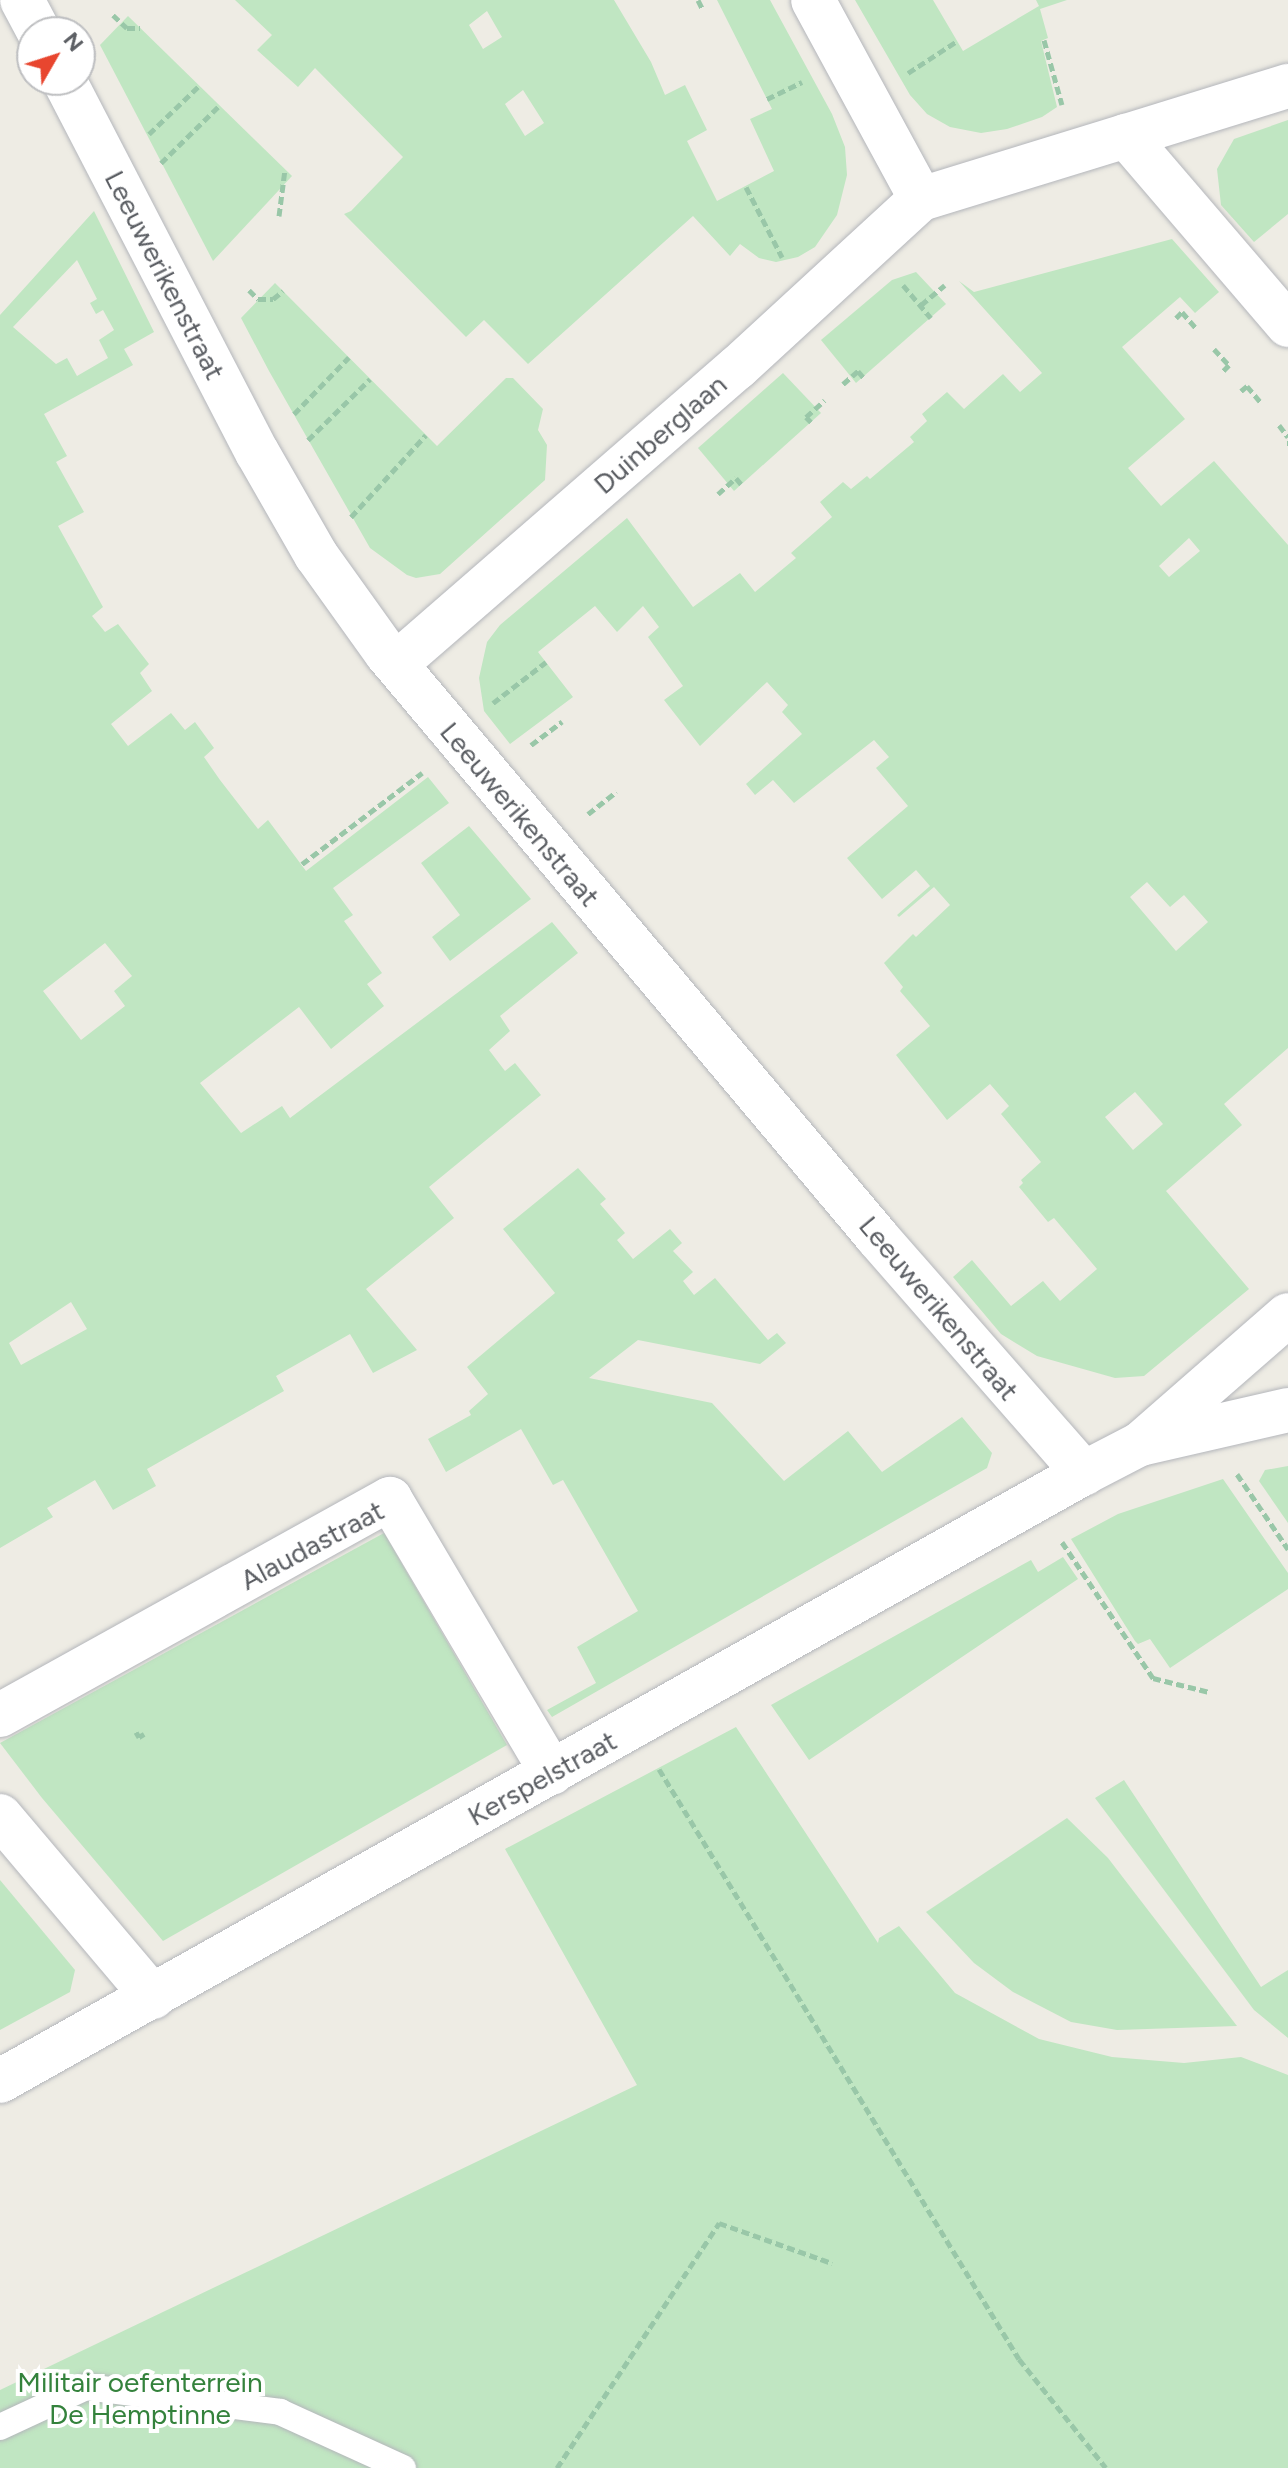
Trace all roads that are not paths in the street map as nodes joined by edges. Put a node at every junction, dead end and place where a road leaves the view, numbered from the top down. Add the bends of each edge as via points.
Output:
1 (813, 0) edge
2 (1288, 86) edge
3 (72, 96) edge
4 (1126, 136) junction
5 (921, 199) junction
6 (1288, 325) edge
7 (396, 664) junction
8 (1288, 1315) edge
9 (1288, 1410) edge
10 (1140, 1444) junction
11 (1084, 1473) junction
12 (0, 1715) edge
13 (552, 1773) junction
14 (0, 1816) edge
15 (153, 1997) junction
16 (0, 2081) edge
17 (0, 2427) edge
18 (403, 2468) edge

1 - 5 street
2 - 4 street, Duinberglaan
3 - 7 street, Leeuwerikenstraat via 264,464 316,555
4 - 5 street, Duinberglaan
4 - 6 street
5 - 7 street, Duinberglaan
7 - 11 street, Leeuwerikenstraat via 878,1238
8 - 10 street
9 - 10 street
10 - 11 street, Kerspelstraat
11 - 13 street, Kerspelstraat
12 - 13 street, Alaudastraat via 390,1499
13 - 15 street, Kerspelstraat
14 - 15 street
15 - 16 street, Kerspelstraat
17 - 18 lane via 86,2387 280,2412

